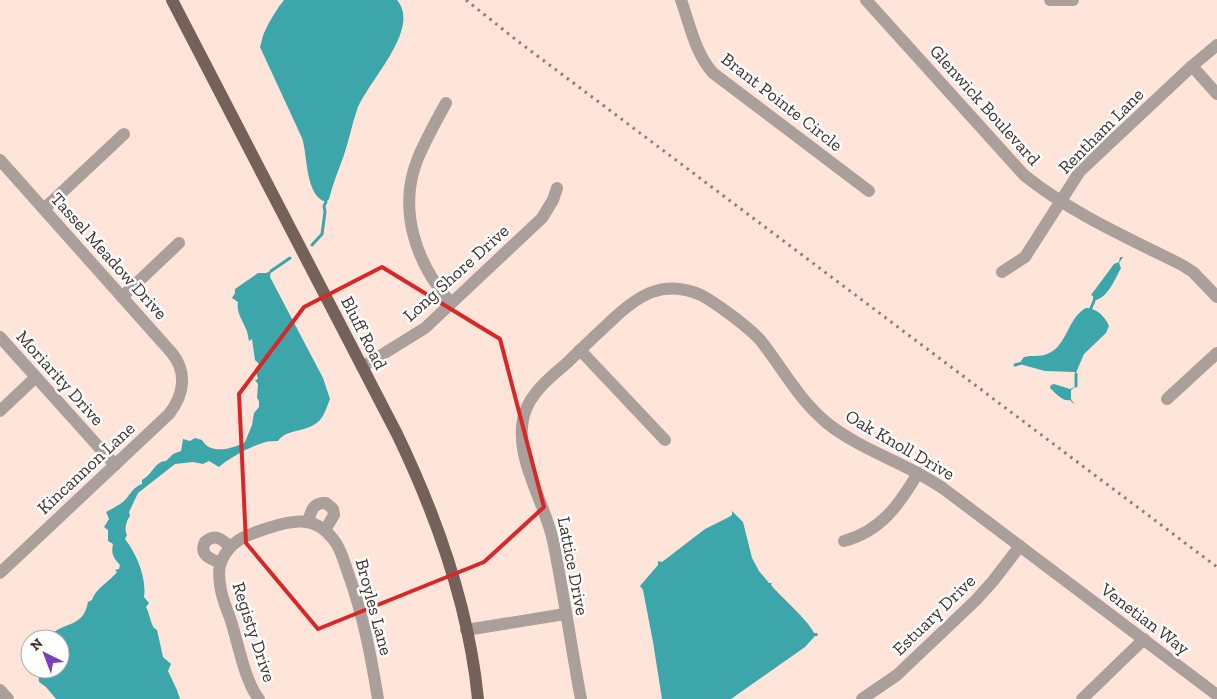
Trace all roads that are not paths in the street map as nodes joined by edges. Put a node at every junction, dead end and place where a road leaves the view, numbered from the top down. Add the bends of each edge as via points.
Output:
1 (172, 0) edge
2 (681, 0) edge
3 (866, 0) edge
4 (1051, 0) edge
5 (1073, 0) edge
6 (1217, 44) edge
7 (1192, 66) junction
8 (1217, 94) edge
9 (446, 103) dead end
10 (124, 134) dead end
11 (0, 160) edge
12 (557, 188) dead end
13 (869, 191) dead end
14 (1060, 200) junction
15 (44, 209) junction
16 (179, 243) dead end
17 (1002, 272) dead end
18 (122, 297) junction
19 (1217, 297) edge
20 (451, 303) junction
21 (0, 336) edge
22 (580, 350) junction
23 (1217, 353) edge
24 (362, 367) junction
25 (36, 377) junction
26 (182, 380) joint
27 (1167, 399) dead end
28 (0, 411) edge
29 (664, 440) dead end
30 (115, 465) junction
31 (918, 473) junction
32 (308, 522) junction
33 (325, 530) junction
34 (844, 542) dead end
35 (230, 546) junction
36 (1020, 546) junction
37 (221, 563) junction
38 (0, 573) edge
39 (1077, 588) joint
40 (565, 614) junction
41 (466, 630) junction
42 (1144, 639) junction
43 (0, 690) edge
44 (1217, 695) edge
45 (8, 699) edge
46 (259, 699) edge
47 (378, 699) edge
48 (478, 699) edge
49 (580, 699) edge
50 (862, 699) edge
51 (1082, 699) edge

1 - 24 main road, Bluff Road
2 - 13 street, Brant Pointe Circle via 699,51 713,73
3 - 14 street, Glenwick Boulevard via 1015,166 1033,183
4 - 5 street
6 - 7 street, Rentham Lane
7 - 8 street
7 - 14 street, Rentham Lane via 1080,171
9 - 20 street via 418,158 410,203 413,235 419,254 430,277
10 - 15 street
11 - 15 street, Tassel Meadow Drive
12 - 20 street, Long Shore Drive via 542,218
14 - 17 street, Rentham Lane via 1025,257
14 - 19 street, Glenwick Boulevard via 1182,265
15 - 18 street, Tassel Meadow Drive
16 - 18 street
18 - 26 street, Tassel Meadow Drive via 174,355
20 - 24 street, Long Shore Drive via 424,328
21 - 25 street, Moriarity Drive
22 - 29 street
22 - 31 street, Oak Knoll Drive via 630,304 651,292 670,289 692,292 712,302 757,337 796,391 826,422 855,442
22 - 40 street, Lattice Drive via 533,396 524,414 521,435 522,449 550,528
23 - 27 street
24 - 41 main road, Bluff Road via 426,500 448,560
25 - 28 street
25 - 30 street, Moriarity Drive
26 - 30 street, Kincannon Lane via 180,396 172,411
30 - 38 street, Kincannon Lane
31 - 34 street via 899,504 879,523 863,535
31 - 36 street, Oak Knoll Drive
32 - 33 street, Broyles Lane
32 - 33 street via 313,507 326,503 333,508 334,515
32 - 35 street, Broyles Lane via 284,523 246,535
33 - 47 street, Broyles Lane via 338,547 360,608
35 - 37 street, Registy Drive
35 - 37 street via 216,537 205,542 203,550 206,557
36 - 39 street, Oak Knoll Drive
36 - 50 street, Estuary Drive via 976,600 897,675
37 - 46 street, Registy Drive via 220,588 250,683
39 - 42 street, Venetian Way
40 - 41 street
40 - 49 street, Lattice Drive
41 - 48 main road, Bluff Road
42 - 44 street, Venetian Way
42 - 51 street
43 - 45 street

